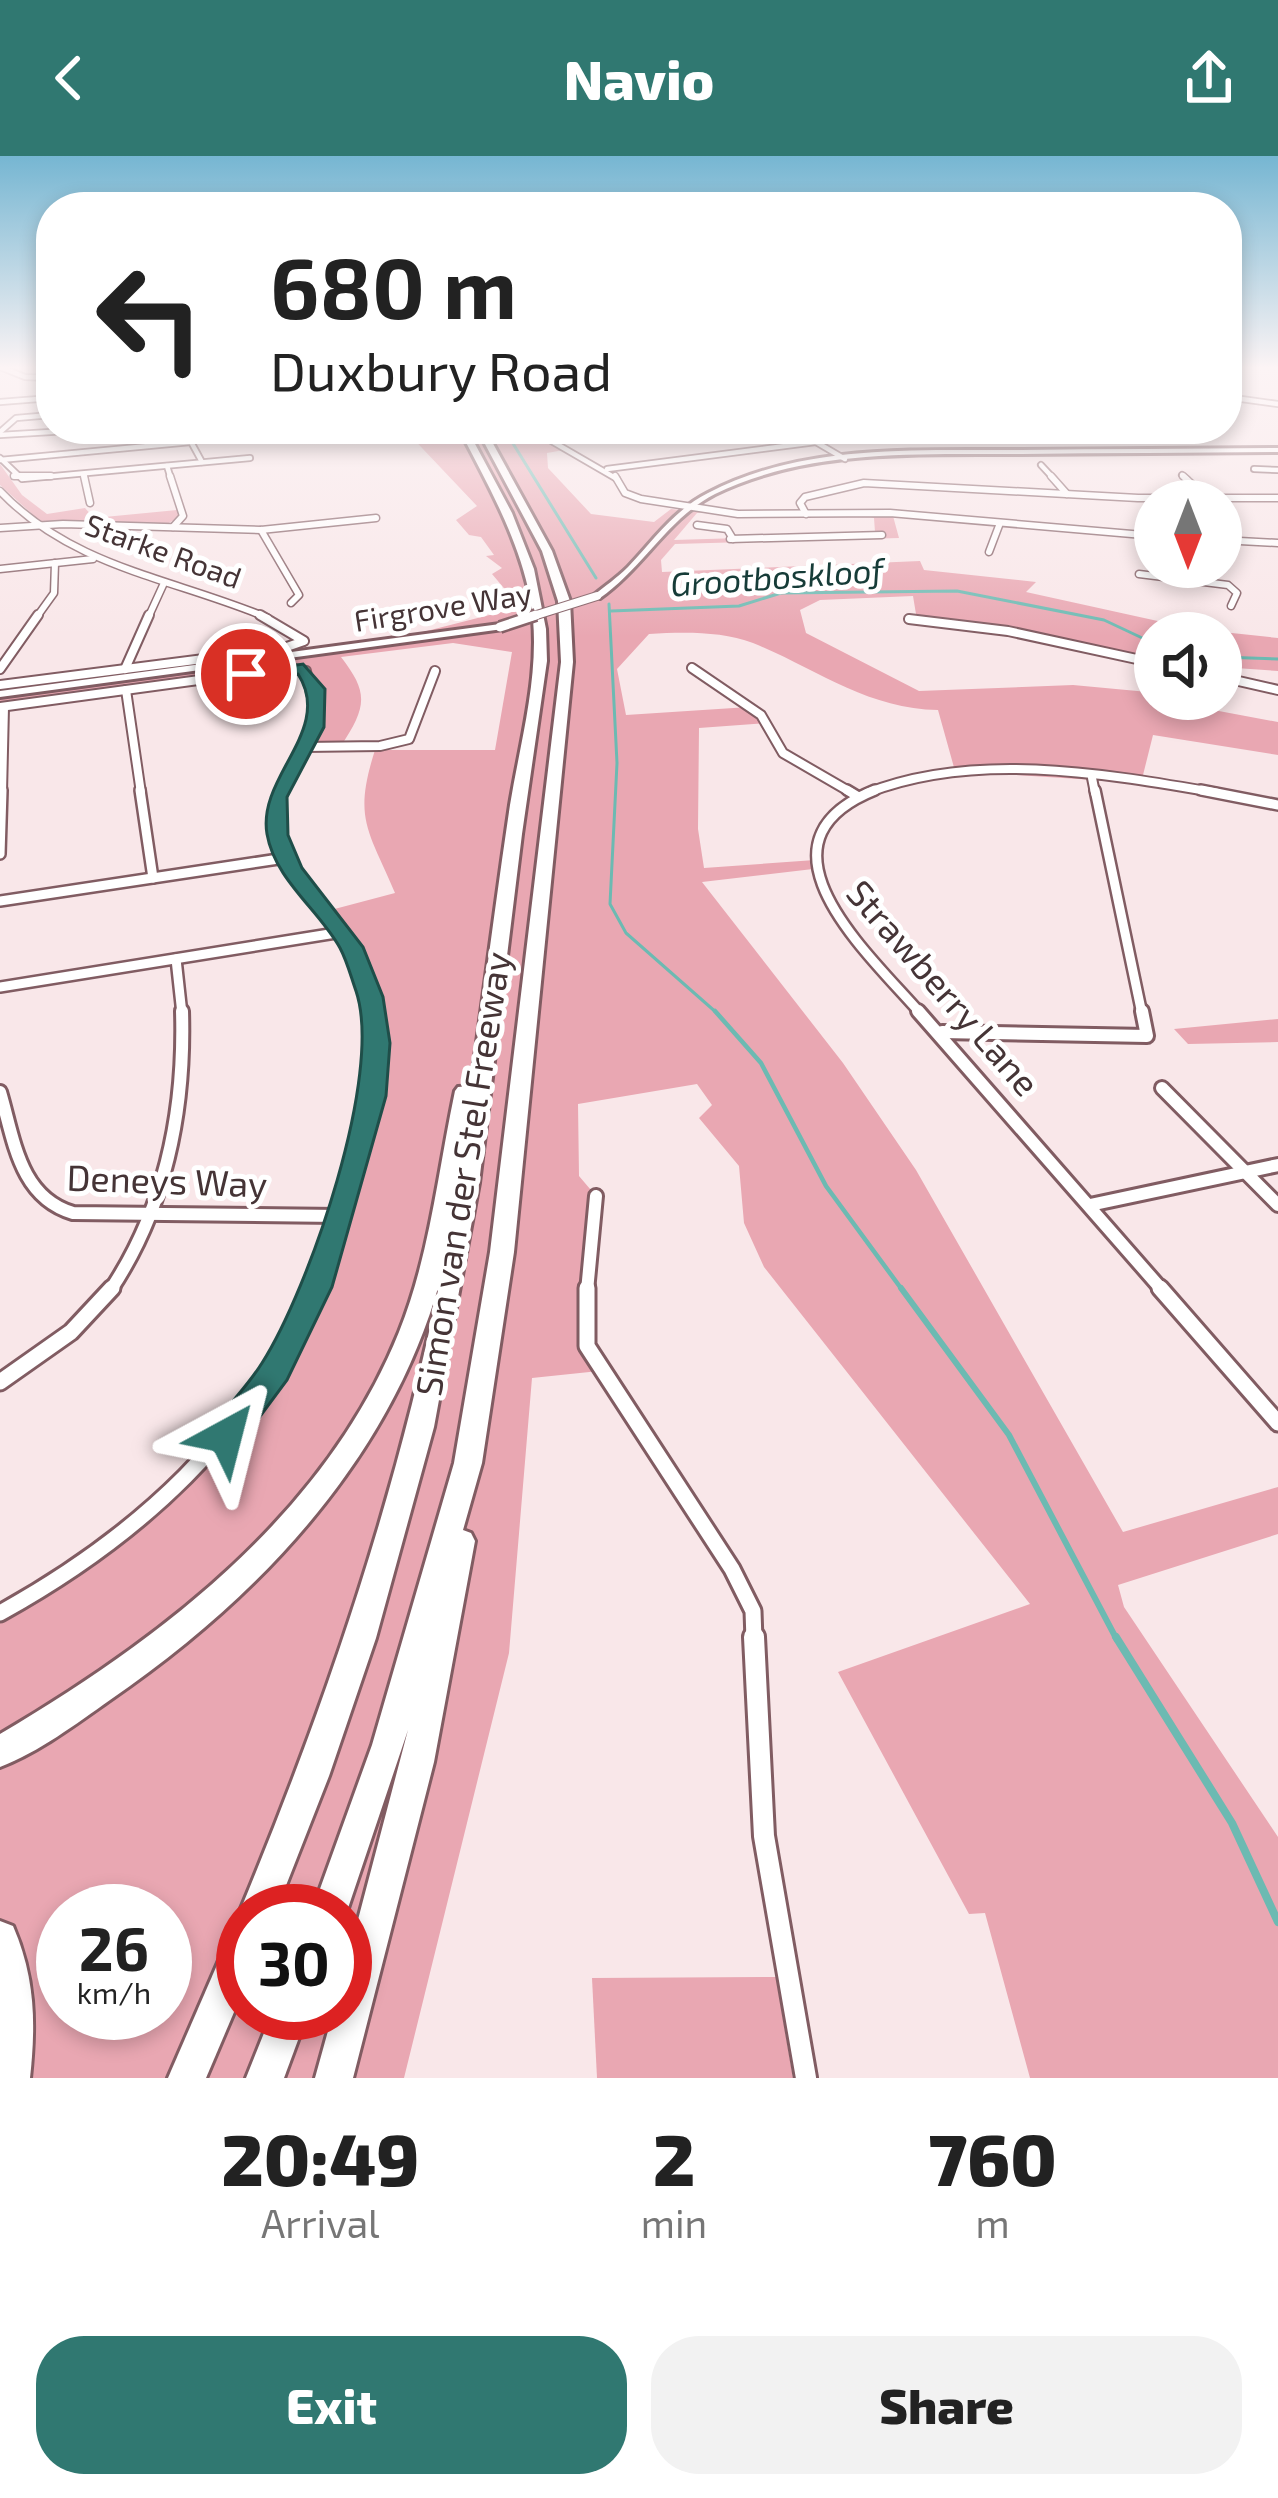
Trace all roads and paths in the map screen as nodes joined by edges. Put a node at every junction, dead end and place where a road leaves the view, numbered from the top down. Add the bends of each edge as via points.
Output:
1 (199, 457) edge
2 (477, 457) edge
3 (496, 457) edge
4 (583, 457) edge
5 (704, 457) edge
6 (841, 457) edge
7 (956, 457) edge
8 (250, 458) dead end
9 (1, 459) edge
10 (845, 459) junction
11 (671, 461) junction
12 (202, 462) junction
13 (1041, 465) dead end
14 (167, 466) junction
15 (607, 469) junction
16 (1254, 470) dead end
17 (1278, 470) edge
18 (692, 473) dead end
19 (84, 474) junction
20 (1182, 475) dead end
21 (1187, 480) edge
22 (0, 491) edge
23 (1067, 494) junction
24 (1134, 496) edge
25 (1242, 498) edge
26 (1278, 498) edge
27 (90, 503) dead end
28 (688, 507) junction
29 (879, 513) junction
30 (806, 514) junction
31 (376, 518) dead end
32 (1000, 523) junction
33 (38, 525) junction
34 (697, 525) dead end
35 (0, 528) edge
36 (172, 528) junction
37 (262, 530) junction
38 (1134, 534) edge
39 (1242, 541) edge
40 (1278, 543) edge
41 (989, 552) dead end
42 (94, 559) junction
43 (56, 563) junction
44 (0, 569) edge
45 (164, 583) junction
46 (1233, 588) edge
47 (292, 603) dead end
48 (1231, 606) dead end
49 (908, 620) dead end
50 (1134, 658) edge
51 (692, 668) dead end
52 (0, 669) edge
53 (125, 669) junction
54 (435, 671) dead end
55 (1242, 682) edge
56 (0, 689) edge
57 (126, 690) junction
58 (1278, 690) edge
59 (2, 707) edge
60 (305, 747) junction
61 (1091, 778) junction
62 (856, 796) junction
63 (1278, 805) edge
64 (0, 854) edge
65 (285, 858) junction
66 (153, 878) junction
67 (0, 901) edge
68 (342, 932) junction
69 (176, 959) junction
70 (0, 987) edge
71 (488, 1018) junction
72 (942, 1032) junction
73 (1162, 1088) dead end
74 (0, 1092) edge
75 (1278, 1165) edge
76 (1246, 1172) junction
77 (596, 1196) dead end
78 (1090, 1205) junction
79 (1278, 1205) edge
80 (153, 1212) junction
81 (339, 1216) junction
82 (0, 1382) edge
83 (1278, 1424) edge
84 (468, 1463) junction
85 (0, 1613) edge
86 (0, 1752) edge
87 (268, 1884) edge
88 (339, 1884) edge
89 (0, 1939) edge
90 (216, 2011) edge
91 (280, 2040) edge
92 (11, 2078) edge
93 (187, 2078) edge
94 (266, 2078) edge
95 (334, 2078) edge
96 (806, 2078) edge

1 - 12 street
2 - 71 highway, Simon van der Stel Freeway via 530,562 542,609
3 - 84 highway, Simon van der Stel Freeway via 557,574 568,632 502,1252
4 - 15 street
5 - 11 street
6 - 10 street
7 - 10 street, Firgrove Way
8 - 12 street
9 - 19 street via 17,479
10 - 28 street, Firgrove Way via 753,477
11 - 15 street
11 - 18 street
12 - 14 street
13 - 23 street
14 - 19 street
14 - 36 street via 183,516
15 - 28 street via 631,496
16 - 17 street
19 - 27 street
20 - 21 street
22 - 33 street, Starke Road
23 - 24 street
23 - 30 street via 854,483 806,496
25 - 26 street
28 - 30 street
28 - 56 street, Firgrove Way, bridge via 597,596 500,627
29 - 30 street
29 - 32 street
29 - 34 street via 882,537 732,539 727,529
31 - 37 street
32 - 38 street
32 - 41 street
33 - 35 street
33 - 36 street
33 - 42 street, Starke Road
36 - 37 street
37 - 47 street via 299,595
39 - 40 street
42 - 43 street
42 - 45 street, Starke Road
43 - 44 street
43 - 52 street via 54,592
45 - 53 street
45 - 53 street, Starke Road via 262,614 303,640 292,648
46 - 48 street
49 - 50 street
51 - 62 street via 761,715 799,765
53 - 56 street
54 - 60 street via 405,741
55 - 58 street
57 - 59 street
57 - 60 street via 307,670 319,698
57 - 66 street
59 - 64 street
60 - 65 street via 277,797
61 - 62 street via 955,771
61 - 63 street
61 - 72 street via 1147,1036
62 - 72 street, Strawberry Lane via 839,809 815,860 818,887
65 - 66 street
65 - 68 street
66 - 67 street
68 - 69 street
68 - 81 street via 370,997 377,1043 373,1096
69 - 70 street
69 - 80 street via 183,1067
71 - 86 highway via 411,1334 352,1444 273,1541 210,1602
71 - 87 highway, Simon van der Stel Freeway via 454,1259 410,1480 338,1704
72 - 78 street, Strawberry Lane
73 - 76 street
74 - 80 street, Deneys Way via 39,1201 73,1213
75 - 76 street
76 - 78 street
76 - 79 street
77 - 96 street via 587,1346 753,1611 764,1836
78 - 83 street, Strawberry Lane
80 - 81 street, Deneys Way
80 - 82 street via 131,1261 94,1310
81 - 85 street via 292,1340 226,1436 114,1544
84 - 88 highway, Simon van der Stel Freeway via 400,1706
84 - 95 highway via 440,1665
89 - 92 highway via 17,2006
90 - 93 highway
91 - 94 highway

